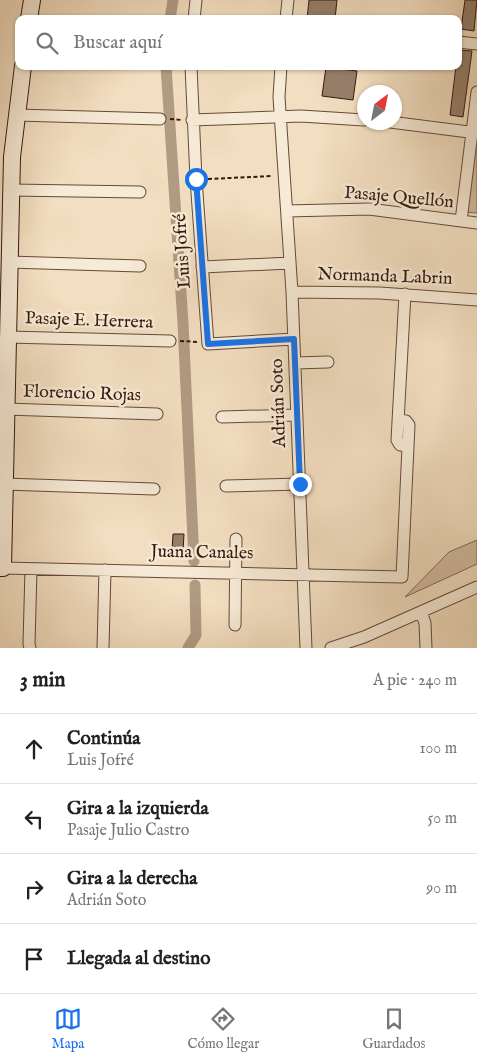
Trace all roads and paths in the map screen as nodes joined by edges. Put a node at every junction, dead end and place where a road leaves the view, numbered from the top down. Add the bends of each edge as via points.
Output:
1 (32, 0) edge
2 (196, 0) edge
3 (288, 0) edge
4 (30, 15) edge
5 (194, 15) edge
6 (286, 15) edge
7 (462, 42) edge
8 (477, 44) edge
9 (22, 70) edge
10 (190, 70) edge
11 (281, 70) edge
12 (477, 92) edge
13 (16, 115) junction
14 (280, 116) junction
15 (160, 119) dead end
16 (357, 119) edge
17 (192, 120) junction
18 (402, 123) edge
19 (474, 132) edge
20 (284, 176) junction
21 (196, 179) junction
22 (11, 190) junction
23 (140, 192) dead end
24 (287, 211) junction
25 (5, 219) edge
26 (461, 221) junction
27 (477, 223) edge
28 (9, 262) junction
29 (290, 263) junction
30 (140, 266) dead end
31 (202, 267) junction
32 (292, 292) junction
33 (404, 294) junction
34 (477, 300) edge
35 (7, 337) junction
36 (294, 339) junction
37 (175, 341) joint
38 (191, 342) dead end
39 (328, 362) dead end
40 (295, 363) junction
41 (5, 409) junction
42 (157, 414) dead end
43 (297, 415) junction
44 (222, 418) dead end
45 (4, 484) junction
46 (300, 484) junction
47 (226, 486) dead end
48 (154, 489) dead end
49 (236, 539) dead end
50 (2, 568) edge
51 (31, 569) junction
52 (105, 570) junction
53 (236, 574) junction
54 (303, 575) junction
55 (477, 587) edge
56 (421, 612) junction
57 (235, 625) dead end
58 (366, 643) edge
59 (30, 648) edge
60 (104, 648) edge
61 (306, 648) edge
62 (331, 648) edge
63 (426, 648) edge

1 - 4 street
2 - 5 street
3 - 6 street
7 - 8 street
9 - 13 street
10 - 17 street, Luis Jofré
11 - 14 street, Adrián Soto
12 - 19 street
13 - 15 street
13 - 22 street
14 - 16 street
14 - 17 street
14 - 20 street, Adrián Soto
17 - 21 street, Luis Jofré
18 - 19 street
19 - 26 street
20 - 21 path
20 - 24 street, Adrián Soto
21 - 31 street, Luis Jofré
22 - 23 street
22 - 25 street
24 - 26 street, Pasaje Quellón via 369,210
24 - 29 street, Adrián Soto
25 - 28 street
26 - 27 street, Pasaje Quellón
28 - 30 street
28 - 35 street
29 - 31 street
29 - 32 street, Adrián Soto
31 - 36 street, Luis Jofré via 208,344
32 - 33 street, Normanda Labrin
32 - 36 street, Adrián Soto
33 - 34 street, Normanda Labrin
33 - 54 street, Juana Canales via 398,420 408,423 402,578
35 - 37 street, Pasaje E. Herrera
35 - 41 street
36 - 40 street, Adrián Soto
37 - 38 path
39 - 40 street
40 - 43 street, Adrián Soto
41 - 42 street, Florencio Rojas
41 - 45 street
43 - 44 street
43 - 46 street, Adrián Soto
45 - 48 street
45 - 50 street
46 - 47 street
46 - 54 street, Adrián Soto
49 - 53 street
50 - 51 street, Juana Canales
51 - 52 street, Juana Canales
51 - 59 street
52 - 53 street, Juana Canales
52 - 60 street
53 - 54 street, Juana Canales
53 - 57 street
54 - 61 street, Adrián Soto
55 - 56 street
56 - 58 street
56 - 63 street
58 - 62 street

